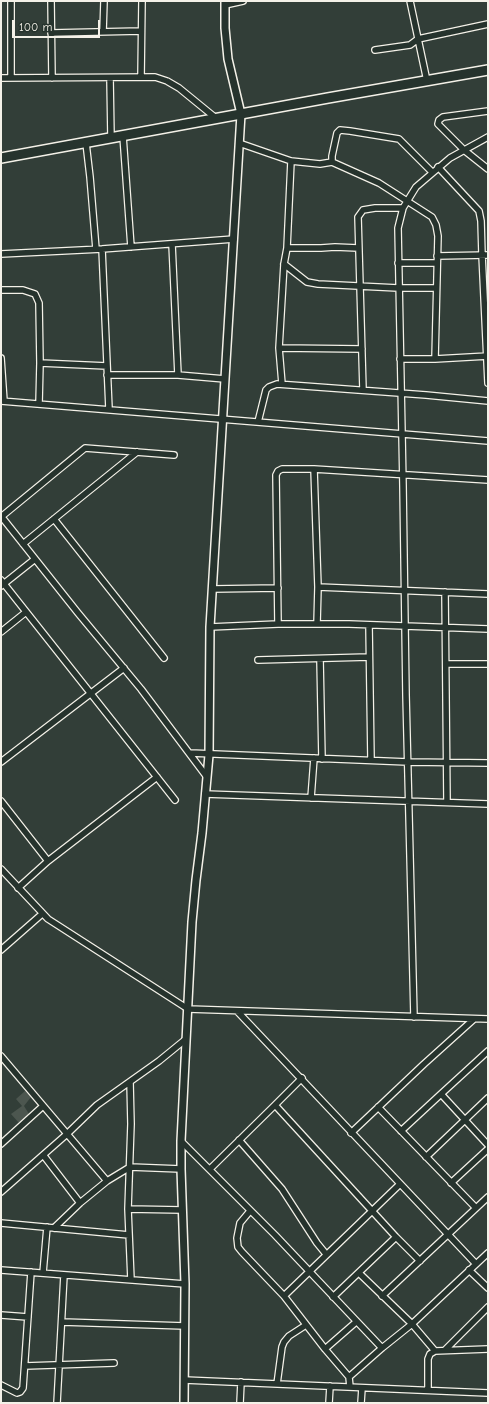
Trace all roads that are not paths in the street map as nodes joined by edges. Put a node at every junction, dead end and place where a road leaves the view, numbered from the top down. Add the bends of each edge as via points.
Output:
1 (11, 1) edge
2 (51, 1) edge
3 (104, 1) edge
4 (142, 1) edge
5 (243, 1) edge
6 (410, 1) edge
7 (225, 3) edge
8 (488, 24) edge
9 (141, 31) junction
10 (103, 32) junction
11 (51, 33) junction
12 (418, 39) junction
13 (375, 50) dead end
14 (488, 70) edge
15 (141, 77) junction
16 (1, 78) edge
17 (11, 78) junction
18 (52, 78) junction
19 (110, 78) junction
20 (427, 81) junction
21 (488, 111) edge
22 (241, 114) junction
23 (217, 119) junction
24 (123, 136) junction
25 (488, 137) edge
26 (111, 138) junction
27 (86, 143) junction
28 (240, 143) junction
29 (464, 150) junction
30 (1, 158) edge
31 (291, 161) junction
32 (332, 162) junction
33 (438, 167) junction
34 (488, 169) edge
35 (432, 172) junction
36 (407, 200) junction
37 (403, 208) junction
38 (234, 239) junction
39 (172, 244) junction
40 (130, 247) junction
41 (287, 248) junction
42 (358, 248) junction
43 (99, 249) junction
44 (1, 254) edge
45 (485, 255) edge
46 (437, 256) junction
47 (398, 263) junction
48 (437, 263) junction
49 (284, 264) junction
50 (359, 286) junction
51 (398, 288) junction
52 (436, 288) junction
53 (1, 290) edge
54 (279, 348) junction
55 (362, 349) junction
56 (487, 356) edge
57 (1, 358) edge
58 (400, 359) junction
59 (435, 359) junction
60 (1, 362) edge
61 (40, 363) junction
62 (107, 366) junction
63 (107, 374) junction
64 (178, 375) junction
65 (225, 378) junction
66 (488, 383) edge
67 (282, 384) junction
68 (363, 390) junction
69 (401, 393) junction
70 (2, 401) edge
71 (488, 401) edge
72 (39, 404) junction
73 (109, 409) junction
74 (223, 419) junction
75 (258, 422) junction
76 (402, 434) junction
77 (488, 441) edge
78 (137, 452) junction
79 (174, 455) dead end
80 (314, 469) junction
81 (403, 476) junction
82 (488, 480) edge
83 (1, 516) edge
84 (54, 519) junction
85 (23, 544) junction
86 (35, 559) junction
87 (2, 583) edge
88 (318, 587) junction
89 (278, 588) junction
90 (212, 589) junction
91 (404, 590) junction
92 (445, 592) junction
93 (488, 594) edge
94 (26, 612) junction
95 (278, 624) junction
96 (317, 624) junction
97 (369, 625) junction
98 (405, 626) junction
99 (210, 627) junction
100 (446, 628) junction
101 (488, 629) edge
102 (1, 632) edge
103 (164, 658) dead end
104 (369, 658) junction
105 (320, 659) junction
106 (258, 660) dead end
107 (447, 664) junction
108 (488, 664) edge
109 (124, 668) junction
110 (91, 693) junction
111 (190, 753) junction
112 (209, 755) junction
113 (314, 758) junction
114 (322, 758) junction
115 (371, 760) junction
116 (1, 762) edge
117 (408, 762) junction
118 (448, 763) junction
119 (488, 763) edge
120 (157, 777) junction
121 (207, 777) junction
122 (205, 794) junction
123 (311, 798) junction
124 (175, 800) dead end
125 (408, 800) junction
126 (1, 801) edge
127 (448, 802) junction
128 (488, 804) edge
129 (48, 861) junction
130 (1, 869) edge
131 (18, 888) junction
132 (42, 914) junction
133 (1, 950) edge
134 (188, 1009) junction
135 (237, 1011) junction
136 (414, 1017) junction
137 (474, 1019) junction
138 (488, 1019) edge
139 (186, 1039) junction
140 (488, 1051) edge
141 (1, 1056) edge
142 (302, 1078) junction
143 (130, 1082) junction
144 (441, 1094) junction
145 (488, 1098) edge
146 (275, 1105) junction
147 (43, 1106) junction
148 (378, 1107) junction
149 (466, 1121) junction
150 (401, 1131) junction
151 (351, 1133) junction
152 (67, 1134) junction
153 (239, 1140) junction
154 (181, 1141) junction
155 (1, 1144) edge
156 (488, 1145) edge
157 (488, 1149) edge
158 (44, 1156) junction
159 (426, 1157) junction
160 (130, 1167) junction
161 (181, 1169) junction
162 (210, 1170) junction
163 (107, 1180) junction
164 (451, 1183) junction
165 (400, 1184) junction
166 (1, 1192) edge
167 (488, 1197) edge
168 (80, 1203) junction
169 (476, 1208) junction
170 (128, 1209) junction
171 (182, 1210) junction
172 (250, 1211) junction
173 (372, 1211) junction
174 (1, 1223) edge
175 (47, 1228) junction
176 (54, 1228) junction
177 (448, 1234) junction
178 (130, 1235) junction
179 (396, 1238) junction
180 (488, 1253) edge
181 (326, 1254) junction
182 (420, 1261) junction
183 (476, 1264) junction
184 (1, 1270) edge
185 (470, 1270) junction
186 (309, 1271) junction
187 (30, 1272) junction
188 (43, 1273) junction
189 (359, 1273) junction
190 (64, 1275) junction
191 (131, 1280) junction
192 (184, 1284) junction
193 (488, 1288) edge
194 (284, 1296) junction
195 (382, 1296) junction
196 (334, 1297) junction
197 (488, 1307) edge
198 (1, 1315) edge
199 (28, 1317) junction
200 (62, 1322) junction
201 (356, 1322) junction
202 (412, 1324) junction
203 (306, 1325) junction
204 (185, 1326) junction
205 (382, 1348) junction
206 (325, 1349) junction
207 (488, 1349) edge
208 (445, 1350) junction
209 (435, 1351) junction
210 (114, 1363) dead end
211 (59, 1365) junction
212 (25, 1366) junction
213 (350, 1377) junction
214 (184, 1380) junction
215 (241, 1382) junction
216 (277, 1384) junction
217 (1, 1385) edge
218 (330, 1386) junction
219 (350, 1387) junction
220 (362, 1388) junction
221 (428, 1390) junction
222 (488, 1393) edge
223 (57, 1403) edge
224 (184, 1403) edge
225 (240, 1403) edge
226 (329, 1403) edge
227 (361, 1403) edge

1 - 17 street
2 - 11 street
3 - 10 street
4 - 9 street
5 - 7 street
6 - 12 street
7 - 22 street via 228,59
8 - 12 street
9 - 10 street
9 - 15 street
10 - 11 street
11 - 18 street
12 - 13 street via 410,45
12 - 20 street
14 - 20 main road
15 - 19 street
15 - 23 street via 155,77 167,81
16 - 17 street
17 - 18 street
18 - 19 street
19 - 26 street
20 - 22 main road
21 - 29 street via 443,117 439,120 438,124
22 - 23 main road
22 - 28 street
23 - 24 main road
24 - 26 main road
24 - 40 street
25 - 29 street
26 - 27 main road
27 - 30 main road
27 - 43 street
28 - 31 street
28 - 38 street
29 - 33 street
29 - 34 street
31 - 32 street via 320,164
31 - 41 street
32 - 35 street via 337,133 340,130 350,131 399,139
32 - 36 street via 379,183
33 - 35 street
33 - 45 street via 480,211
35 - 36 street
36 - 37 street
36 - 46 street via 432,217 438,236
37 - 42 street via 363,210 358,218
37 - 47 street via 398,228
38 - 39 street
38 - 65 street
39 - 40 street
39 - 64 street
40 - 43 street
41 - 42 street
41 - 49 street
42 - 50 street
43 - 44 street
43 - 62 street
45 - 46 street
45 - 56 street
46 - 48 street
47 - 48 street
47 - 51 street
48 - 52 street
49 - 50 street via 307,282
49 - 54 street
50 - 51 street
50 - 55 street
51 - 52 street
51 - 58 street
52 - 59 street
53 - 61 street via 23,290 34,294 38,303
54 - 55 street
54 - 67 street
55 - 68 street
56 - 59 street
56 - 66 street
57 - 60 street
58 - 59 street
58 - 69 street
60 - 70 street
61 - 62 street
61 - 72 street
62 - 63 street
63 - 64 street
63 - 73 street
64 - 65 street
65 - 74 street
67 - 68 street
67 - 75 street via 273,385 266,390
68 - 69 street
69 - 71 street
69 - 76 street
70 - 72 street
72 - 73 street
73 - 74 street
74 - 75 street
74 - 90 street
75 - 76 street
76 - 77 street
76 - 81 street
78 - 79 street
78 - 83 street via 86,448
78 - 84 street
80 - 81 street
80 - 88 street
80 - 89 street via 282,469 276,475
81 - 82 street
81 - 91 street
83 - 85 street
84 - 85 street
84 - 103 street
85 - 86 street
86 - 87 street
86 - 109 street
87 - 94 street
88 - 91 street
88 - 96 street
89 - 90 street
89 - 95 street
90 - 99 street
91 - 92 street
91 - 98 street
92 - 93 street
92 - 100 street
94 - 102 street
94 - 110 street
95 - 96 street
95 - 99 street
96 - 97 street
97 - 98 street
97 - 104 street
98 - 100 street
98 - 117 street
99 - 112 street
100 - 101 street
100 - 107 street
104 - 105 street
104 - 115 street
105 - 106 street
105 - 114 street
107 - 108 street
107 - 118 street
109 - 110 street
109 - 111 street
110 - 116 street
110 - 120 street
111 - 112 street
111 - 121 street
112 - 113 street
112 - 121 street
113 - 114 street
113 - 123 street
114 - 115 street
115 - 117 street
117 - 118 street
117 - 125 street
118 - 119 street
118 - 127 street
120 - 124 street
120 - 129 street
121 - 122 street
122 - 123 street
122 - 134 street via 192,922
123 - 125 street
125 - 127 street
125 - 136 street
126 - 129 street
127 - 128 street
129 - 131 street
130 - 131 street
131 - 132 street
132 - 133 street
132 - 134 street
134 - 135 street
134 - 139 street
135 - 136 street
135 - 142 street
136 - 137 street
137 - 138 street
137 - 148 street
139 - 143 street
139 - 154 street
140 - 144 street
141 - 147 street
142 - 146 street
142 - 151 street
143 - 152 street via 97,1104
143 - 160 street
144 - 149 street
144 - 150 street
145 - 149 street
146 - 153 street
146 - 173 street
147 - 152 street
147 - 155 street
148 - 150 street
148 - 151 street
149 - 156 street
149 - 159 street
150 - 159 street
151 - 165 street
152 - 158 street
152 - 163 street
153 - 162 street
153 - 181 street via 282,1189
154 - 161 street
154 - 162 street
157 - 164 street
158 - 166 street
158 - 168 street
159 - 164 street
160 - 161 street
160 - 163 street
160 - 170 street
161 - 171 street
162 - 172 street
163 - 168 street
164 - 169 street
165 - 173 street
165 - 177 street
167 - 169 street
168 - 176 street
169 - 177 street
170 - 171 street
170 - 178 street
171 - 192 street
172 - 186 street
172 - 194 street via 240,1223 238,1247
173 - 179 street
173 - 181 street
174 - 175 street
175 - 176 street
175 - 188 street
176 - 178 street
177 - 182 street
177 - 183 street
178 - 191 street
179 - 182 street
179 - 189 street
180 - 183 street
181 - 186 street
182 - 195 street
183 - 185 street
184 - 187 street
185 - 193 street
185 - 202 street
186 - 194 street
186 - 196 street
187 - 188 street
187 - 199 street
188 - 190 street
189 - 195 street
189 - 196 street
190 - 191 street
190 - 200 street
191 - 192 street
192 - 204 street
194 - 203 street
195 - 202 street
196 - 201 street
197 - 208 street
198 - 199 street
199 - 212 street
200 - 204 street
200 - 211 street
201 - 205 street
201 - 206 street
202 - 205 street
202 - 209 street
203 - 206 street
203 - 216 street via 284,1342
204 - 214 street
205 - 213 street
206 - 213 street
207 - 208 street
208 - 209 street
209 - 221 street via 428,1359
210 - 211 street
211 - 212 street
211 - 223 street
212 - 217 street via 23,1388 20,1392
213 - 219 street
214 - 215 street
214 - 224 street
215 - 216 street
215 - 225 street
216 - 218 street
218 - 219 street
218 - 226 street
219 - 220 street
220 - 221 street
220 - 227 street
221 - 222 street

